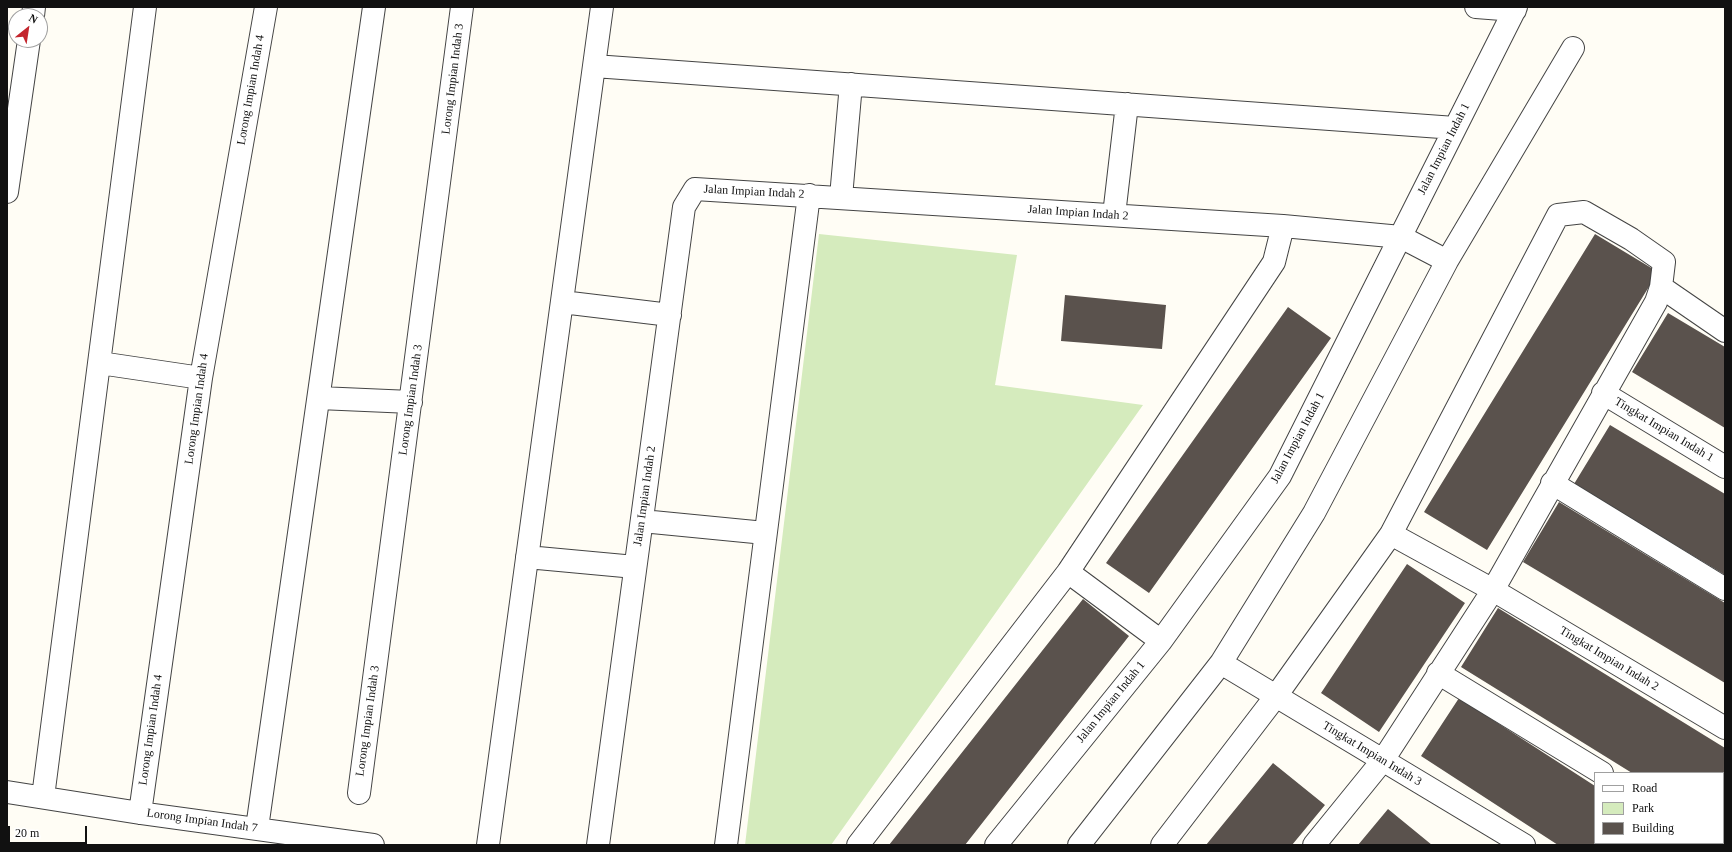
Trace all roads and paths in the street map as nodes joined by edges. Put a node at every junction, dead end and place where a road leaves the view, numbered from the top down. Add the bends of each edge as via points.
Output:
1 (145, 7) edge
2 (266, 7) edge
3 (374, 7) edge
4 (462, 7) edge
5 (602, 7) edge
6 (1476, 7) edge
7 (1515, 8) edge
8 (28, 48) edge
9 (1573, 48) dead end
10 (594, 66) junction
11 (851, 84) junction
12 (1127, 104) junction
13 (1455, 128) junction
14 (7, 192) edge
15 (809, 195) junction
16 (841, 197) junction
17 (1114, 215) junction
18 (1283, 226) junction
19 (1400, 236) junction
20 (1447, 261) junction
21 (1661, 287) junction
22 (562, 302) junction
23 (670, 315) junction
24 (1725, 331) edge
25 (100, 363) junction
26 (201, 378) junction
27 (1603, 393) junction
28 (319, 398) junction
29 (411, 402) junction
30 (1725, 467) edge
31 (1552, 482) junction
32 (642, 521) junction
33 (765, 533) junction
34 (1391, 534) junction
35 (527, 557) junction
36 (635, 567) junction
37 (1068, 572) junction
38 (1725, 589) edge
39 (1493, 590) junction
40 (1161, 641) junction
41 (1221, 663) junction
42 (1438, 673) junction
43 (1276, 696) junction
44 (1725, 728) edge
45 (1383, 760) junction
46 (1600, 772) edge
47 (7, 792) edge
48 (359, 793) dead end
49 (43, 797) junction
50 (140, 813) junction
51 (257, 828) junction
52 (1517, 843) edge
53 (373, 845) edge
54 (488, 845) edge
55 (598, 845) edge
56 (726, 845) edge
57 (858, 845) edge
58 (996, 845) edge
59 (1079, 845) edge
60 (1162, 845) edge
61 (1314, 845) edge

1 - 25 street
2 - 26 street, Lorong Impian Indah 4
3 - 28 street
4 - 29 street, Lorong Impian Indah 3
5 - 10 street
6 - 7 street
7 - 13 street, Jalan Impian Indah 1
8 - 14 street
9 - 20 street
10 - 11 street
10 - 22 street
11 - 12 street
11 - 16 street
12 - 13 street
12 - 17 street
13 - 19 street, Jalan Impian Indah 1
15 - 16 street, Jalan Impian Indah 2
15 - 23 street, Jalan Impian Indah 2 via 695,189 684,207
15 - 33 street
16 - 17 street, Jalan Impian Indah 2
17 - 18 street, Jalan Impian Indah 2
18 - 19 street, Jalan Impian Indah 2
18 - 37 street via 1274,262
19 - 20 street, Jalan Impian Indah 2
19 - 40 street, Jalan Impian Indah 1 via 1280,476
20 - 41 street via 1314,514
21 - 24 street
21 - 27 street via 1656,302
21 - 34 street via 1664,262 1631,239 1584,212 1558,215
22 - 23 street
22 - 35 street
23 - 32 street, Jalan Impian Indah 2
25 - 26 street
25 - 49 street
26 - 50 street, Lorong Impian Indah 4
27 - 30 street, Tingkat Impian Indah 1
27 - 31 street
28 - 29 street
28 - 51 street
29 - 48 street, Lorong Impian Indah 3
31 - 38 street
31 - 39 street
32 - 33 street
32 - 36 street, Jalan Impian Indah 2
33 - 56 street
34 - 39 street, Tingkat Impian Indah 2
34 - 43 street
35 - 36 street
35 - 54 street
36 - 55 street, Jalan Impian Indah 2
37 - 40 street
37 - 57 street
39 - 42 street
39 - 44 street, Tingkat Impian Indah 2
40 - 58 street, Jalan Impian Indah 1
41 - 43 street, Tingkat Impian Indah 3
41 - 59 street
42 - 45 street
42 - 46 street
43 - 45 street, Tingkat Impian Indah 3
43 - 60 street
45 - 52 street, Tingkat Impian Indah 3
45 - 61 street
47 - 49 street, Lorong Impian Indah 7
49 - 50 street, Lorong Impian Indah 7
50 - 51 street, Lorong Impian Indah 7
51 - 53 street, Lorong Impian Indah 7

